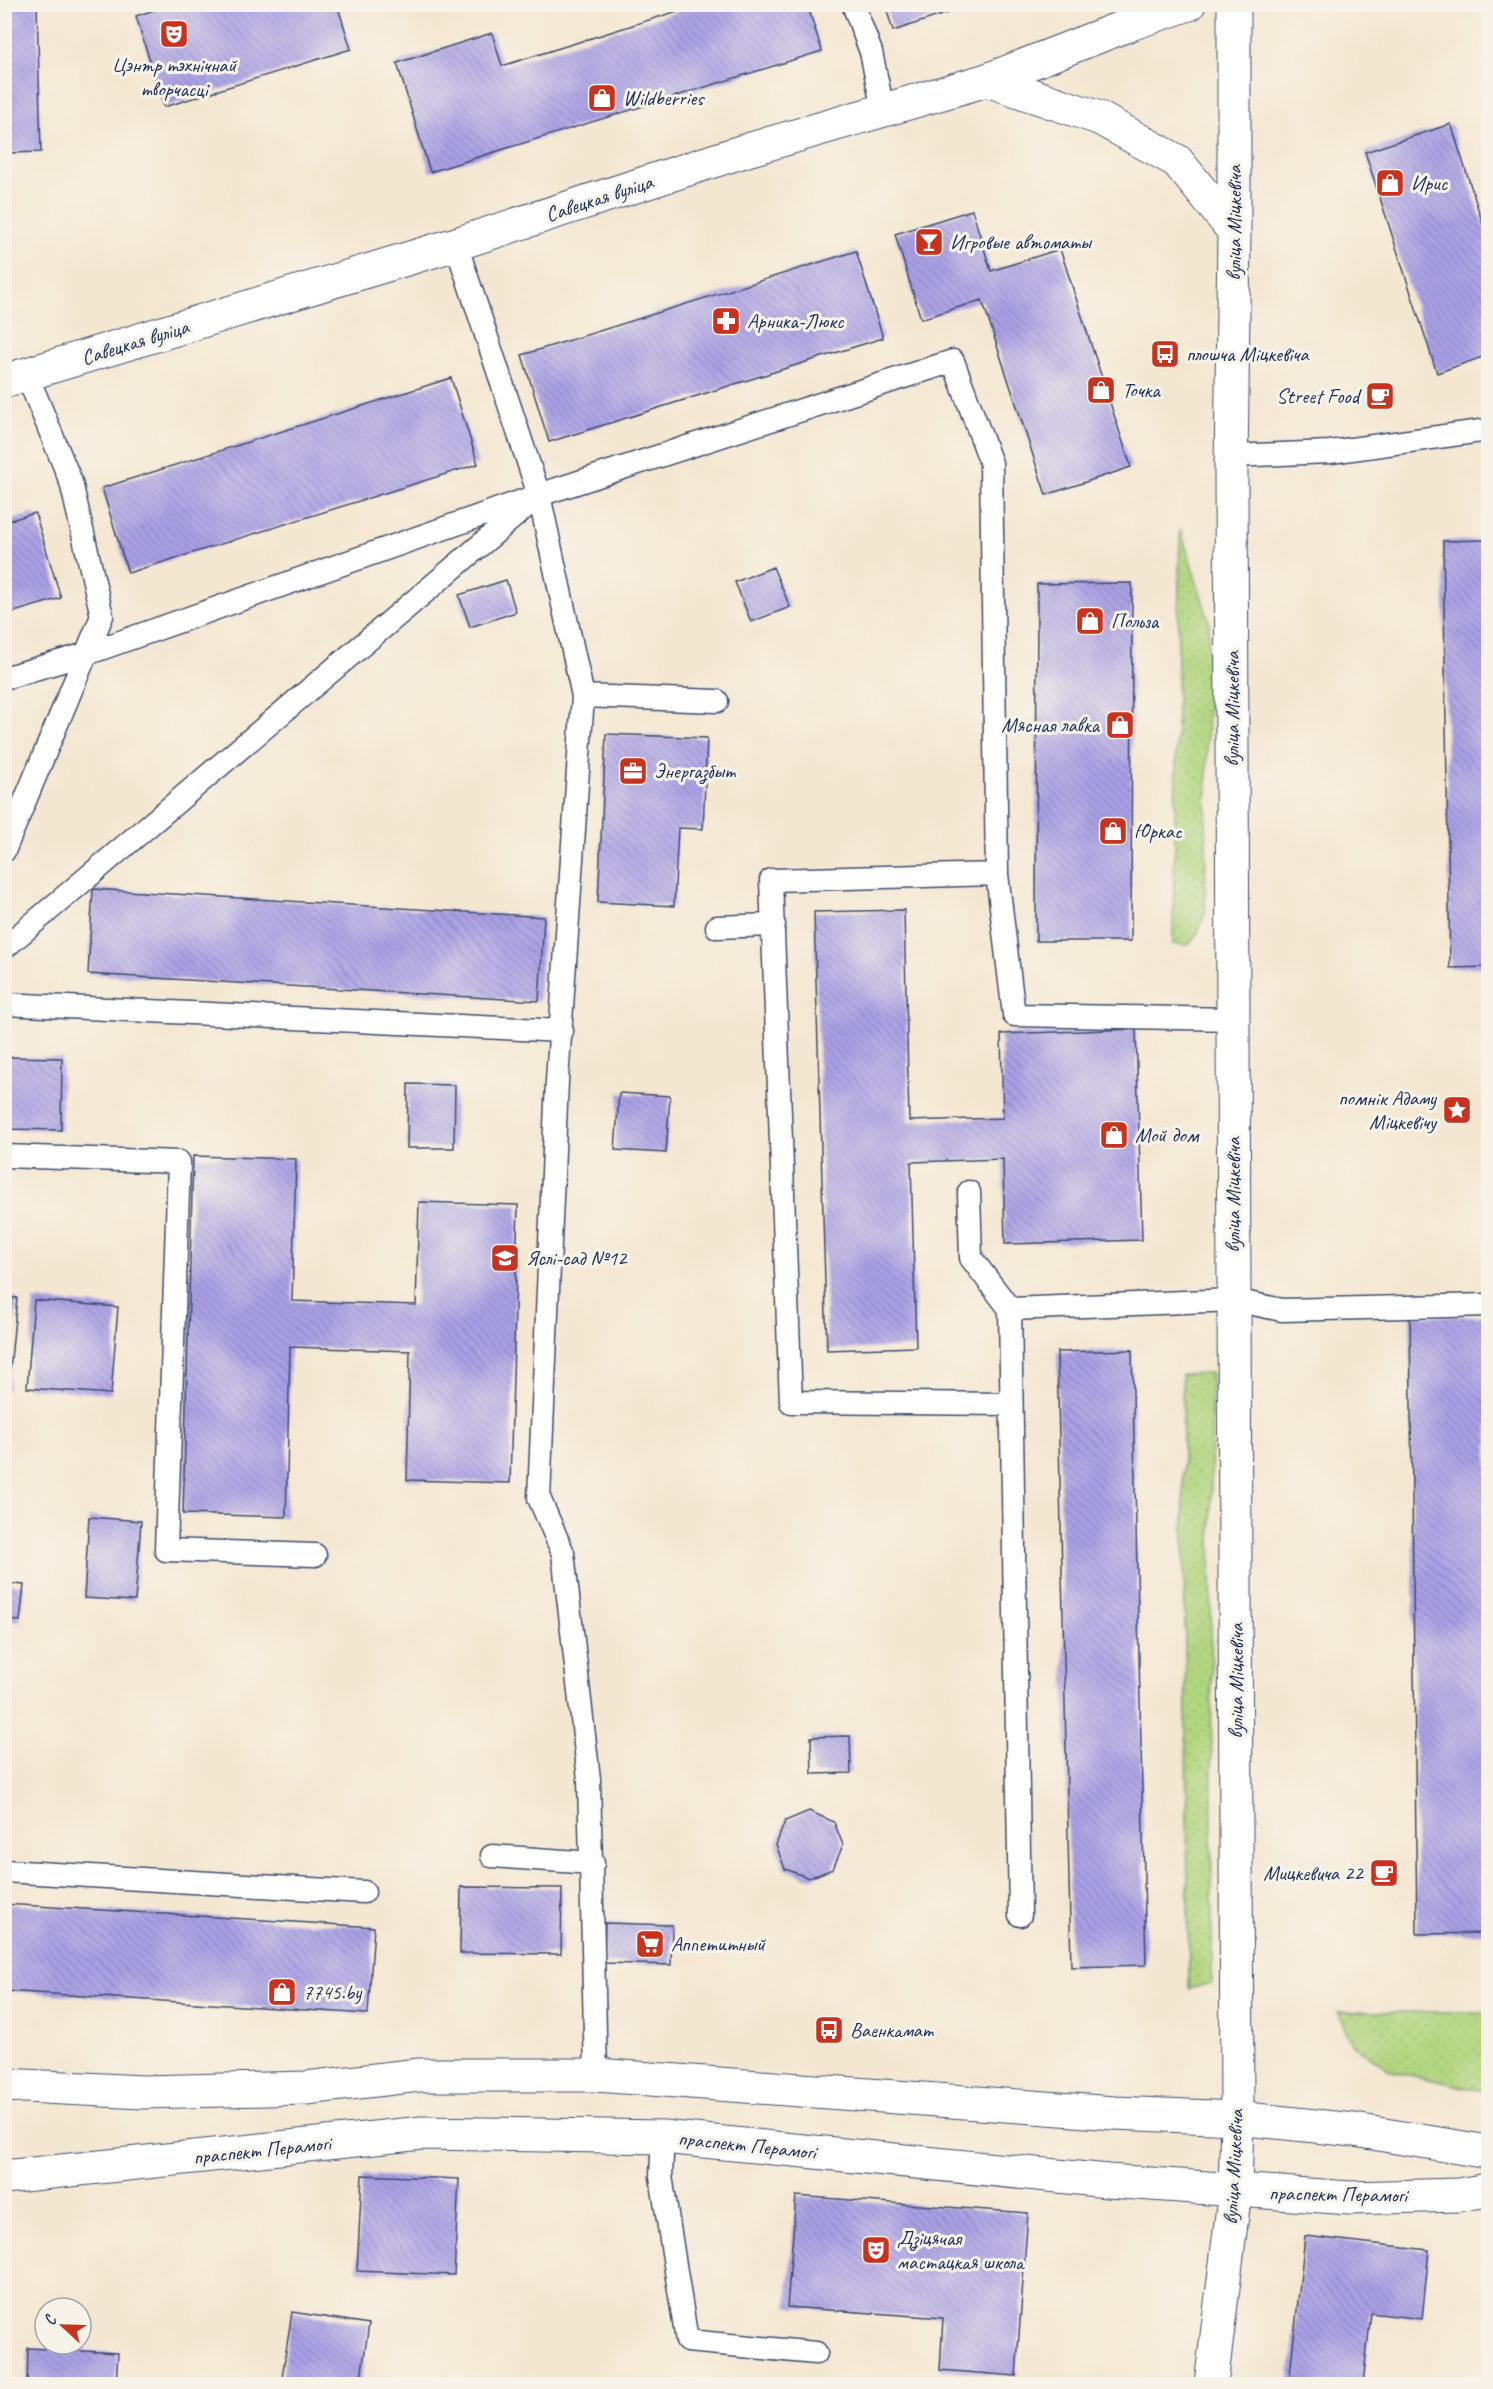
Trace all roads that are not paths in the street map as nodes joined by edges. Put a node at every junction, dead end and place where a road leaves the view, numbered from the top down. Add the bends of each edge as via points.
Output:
1 (854, 4) edge
2 (1189, 4) edge
3 (1234, 4) edge
4 (987, 80) junction
5 (883, 110) junction
6 (1234, 231) junction
7 (456, 244) junction
8 (16, 378) edge
9 (1488, 430) edge
10 (1231, 456) junction
11 (539, 495) junction
12 (86, 654) junction
13 (4, 678) edge
14 (583, 696) junction
15 (717, 701) dead end
16 (4, 851) edge
17 (997, 874) junction
18 (774, 925) junction
19 (717, 927) dead end
20 (4, 948) edge
21 (4, 1004) edge
22 (1234, 1019) junction
23 (562, 1031) junction
24 (4, 1156) edge
25 (969, 1192) dead end
26 (1234, 1300) junction
27 (1488, 1305) edge
28 (1010, 1309) junction
29 (1011, 1404) junction
30 (315, 1555) dead end
31 (492, 1856) dead end
32 (593, 1863) junction
33 (4, 1871) edge
34 (363, 1892) dead end
35 (1020, 1915) dead end
36 (596, 2075) junction
37 (4, 2085) edge
38 (1238, 2118) junction
39 (663, 2137) junction
40 (1488, 2152) edge
41 (4, 2177) edge
42 (1235, 2190) junction
43 (1488, 2190) edge
44 (816, 2353) dead end
45 (1211, 2385) edge

1 - 5 lane via 871,52
2 - 4 main road, Савецкая вуліца
3 - 6 main road, вуліца Міцкевіча
4 - 5 main road, Савецкая вуліца
4 - 6 main road via 1099,118 1177,161
5 - 7 main road, Савецкая вуліца
6 - 10 main road, вуліца Міцкевіча
7 - 8 main road, Савецкая вуліца
7 - 11 lane
8 - 12 lane via 71,482 102,616
9 - 10 lane via 1330,452
10 - 22 main road, вуліца Міцкевіча
11 - 12 lane
11 - 14 lane
11 - 17 lane via 953,361 991,463
11 - 20 lane
12 - 13 lane
12 - 16 lane
14 - 15 lane
14 - 23 lane
17 - 18 lane via 771,880
17 - 22 lane via 1014,1015
18 - 19 lane
18 - 29 lane via 791,1402
21 - 23 lane
22 - 26 main road, вуліца Міцкевіча
23 - 32 lane via 539,1498 563,1553 589,1779
24 - 30 lane via 179,1162 166,1550
25 - 28 lane via 972,1258
26 - 27 lane via 1282,1310
26 - 28 lane
26 - 38 main road, вуліца Міцкевіча
28 - 29 lane
29 - 35 lane
31 - 32 lane
32 - 36 lane
33 - 34 lane
36 - 37 main road via 419,2075 306,2088 143,2092
36 - 38 main road via 1114,2113
38 - 40 main road via 1354,2130
38 - 42 main road, вуліца Міцкевіча
39 - 41 main road, праспект Перамогі via 422,2133
39 - 42 main road, праспект Перамогі
39 - 44 lane via 661,2175 687,2341
42 - 43 main road, праспект Перамогі via 1350,2198 1458,2195
42 - 45 main road, вуліца Міцкевіча

